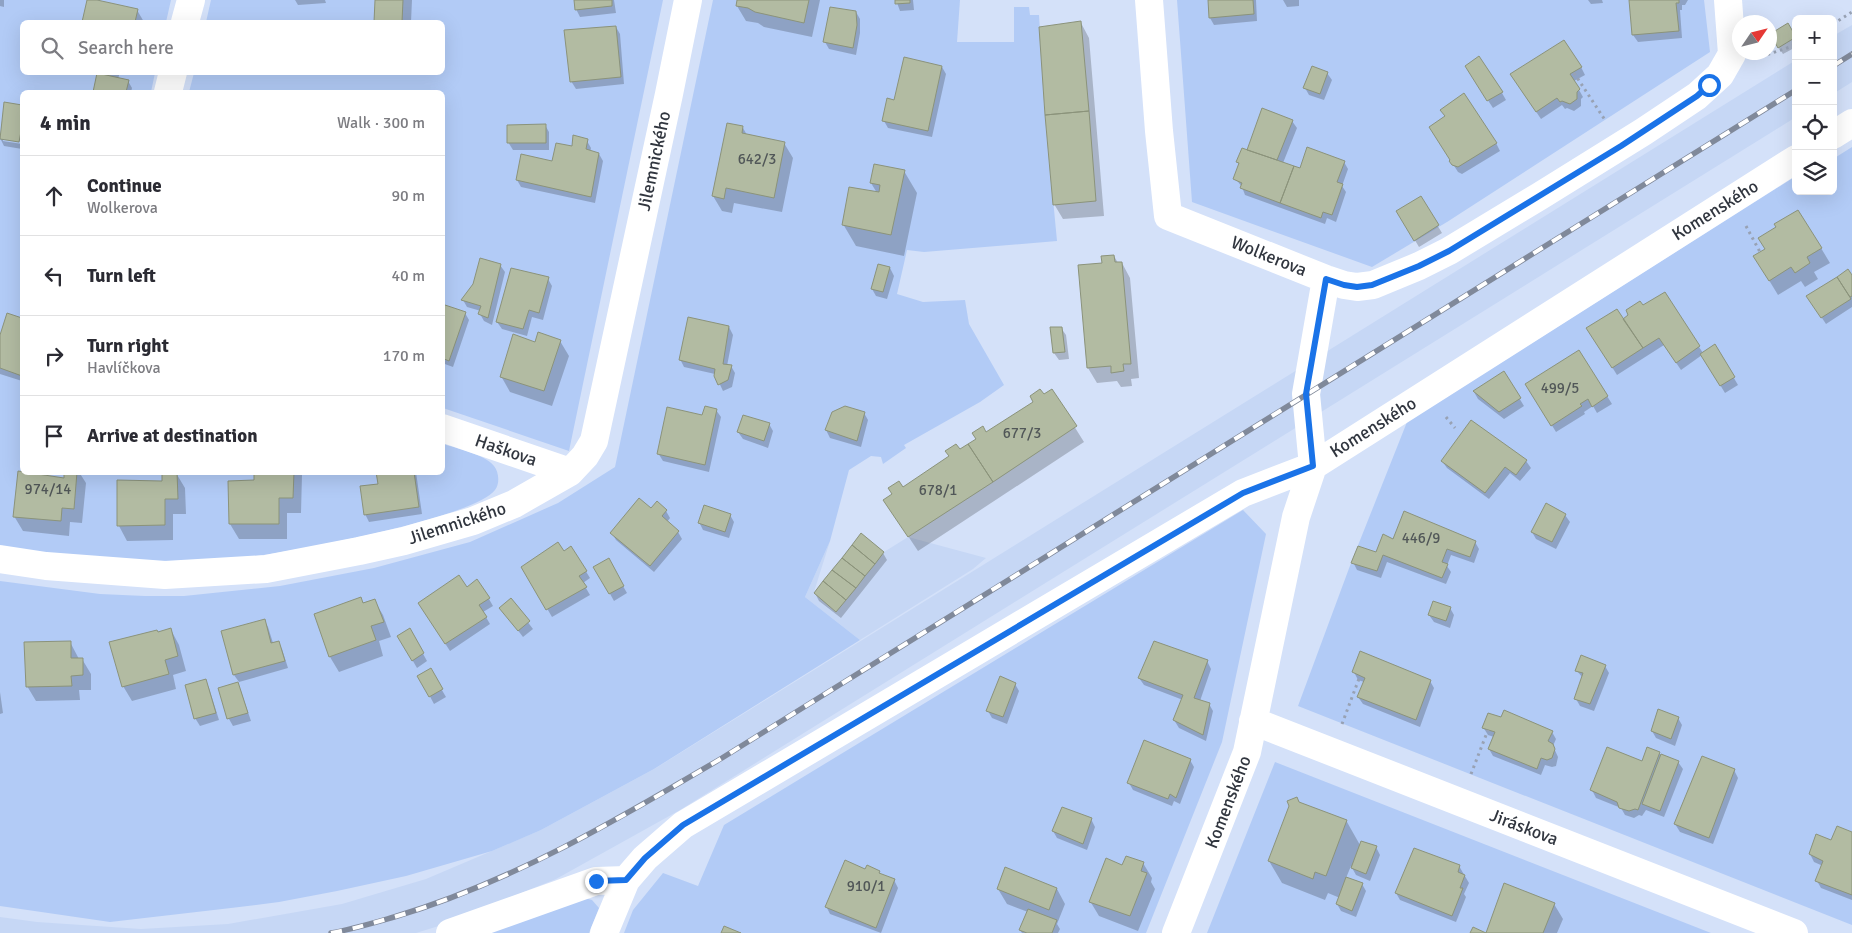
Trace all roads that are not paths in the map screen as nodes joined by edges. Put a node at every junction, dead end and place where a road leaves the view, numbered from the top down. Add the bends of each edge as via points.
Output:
1 (191, 0) edge
2 (688, 0) edge
3 (1149, 0) edge
4 (1728, 0) edge
5 (186, 20) edge
6 (172, 75) edge
7 (168, 90) edge
8 (1852, 123) edge
9 (1837, 132) edge
10 (1792, 162) edge
11 (1326, 279) junction
12 (445, 429) edge
13 (1313, 466) junction
14 (570, 472) junction
15 (0, 559) edge
16 (1253, 721) junction
17 (626, 880) junction
18 (450, 933) edge
19 (604, 933) edge
20 (1176, 933) edge
21 (1794, 933) edge

1 - 5 street
2 - 14 street, Jilemnického via 594,440
3 - 11 street, Wolkerova via 1168,216
4 - 11 street, Wolkerova via 1732,54 1720,75 1697,96 1636,137 1419,266 1372,285 1357,287
6 - 7 street
8 - 9 street
10 - 13 street, Komenského
11 - 13 street via 1306,394
12 - 14 street, Haškova
13 - 16 street, Komenského via 1296,517
13 - 17 street via 1243,493 683,825 645,858
14 - 15 street, Jilemnického via 514,504 473,521 404,541 266,569 165,575 46,566
16 - 20 street, Komenského via 1248,752
16 - 21 street, Jiráskova
17 - 18 street via 596,881
17 - 19 street

